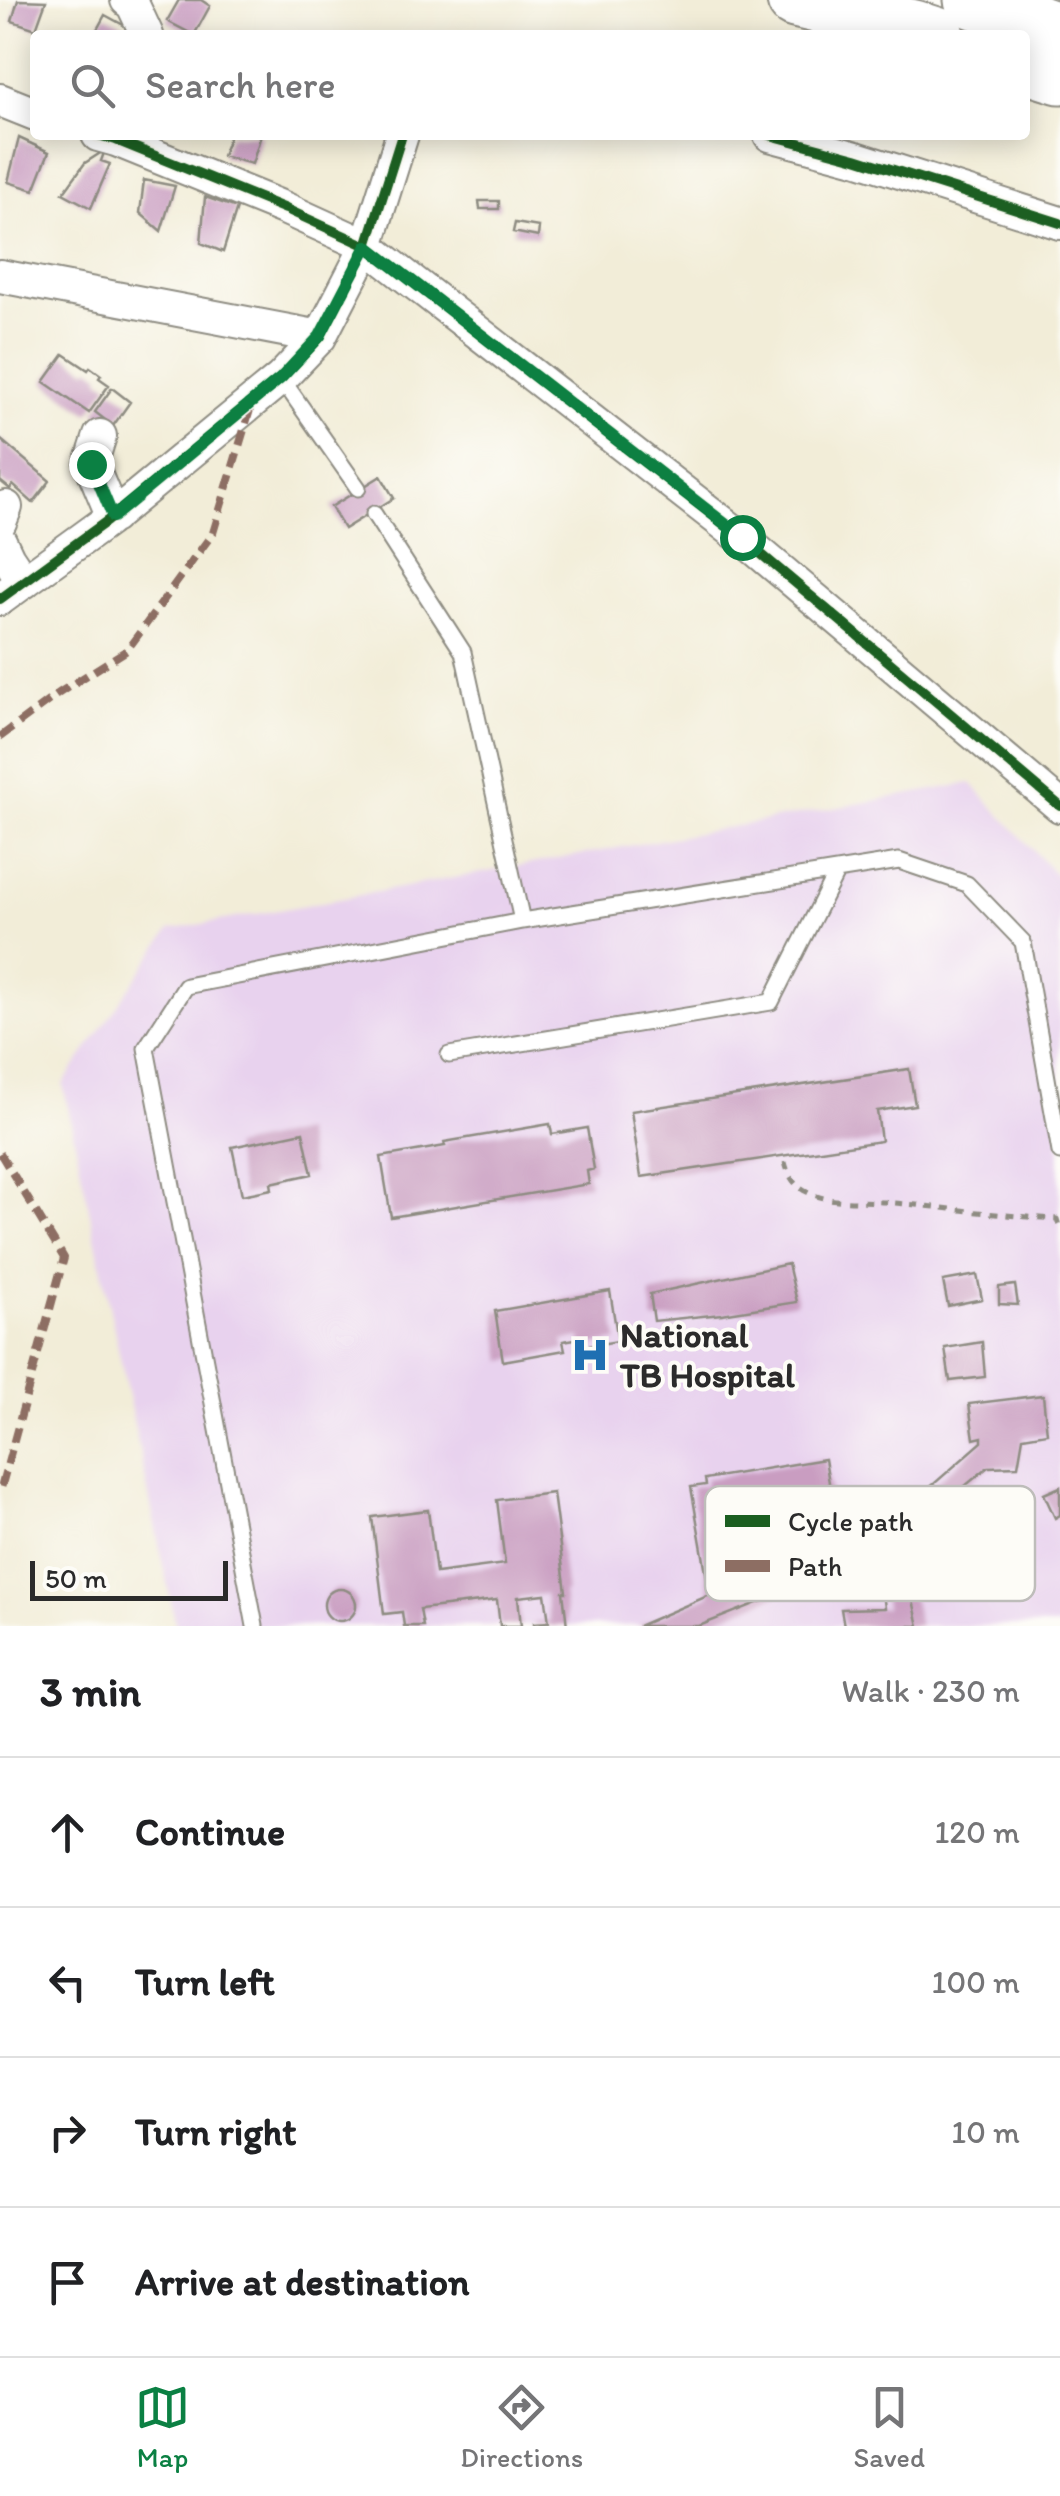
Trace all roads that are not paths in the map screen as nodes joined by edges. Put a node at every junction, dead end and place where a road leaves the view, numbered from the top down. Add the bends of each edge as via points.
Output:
1 (127, 0) edge
2 (794, 0) edge
3 (972, 0) edge
4 (144, 30) edge
5 (920, 30) edge
6 (1060, 31) edge
7 (1030, 67) edge
8 (1060, 76) edge
9 (0, 100) edge
10 (30, 112) edge
11 (121, 140) edge
12 (400, 140) edge
13 (789, 140) edge
14 (1060, 223) edge
15 (367, 246) junction
16 (0, 276) edge
17 (320, 336) junction
18 (281, 378) junction
19 (100, 436) dead end
20 (358, 488) dead end
21 (374, 514) dead end
22 (113, 517) junction
23 (0, 541) edge
24 (12, 591) edge
25 (1060, 806) edge
26 (837, 871) junction
27 (522, 920) junction
28 (449, 1056) dead end
29 (1060, 1152) edge
30 (256, 1626) edge

1 - 4 street
2 - 5 highway
3 - 6 highway
7 - 8 highway
9 - 10 street
11 - 15 street
12 - 15 street
13 - 14 street
15 - 17 street
15 - 25 street via 742,537
16 - 17 street
17 - 18 street
18 - 20 lane
18 - 22 street
19 - 22 street via 91,464
21 - 27 lane via 463,652
22 - 24 street
23 - 24 street
26 - 27 lane
26 - 28 lane via 770,1002
26 - 29 lane via 899,861 967,884 1023,942
27 - 30 lane via 186,986 146,1048

